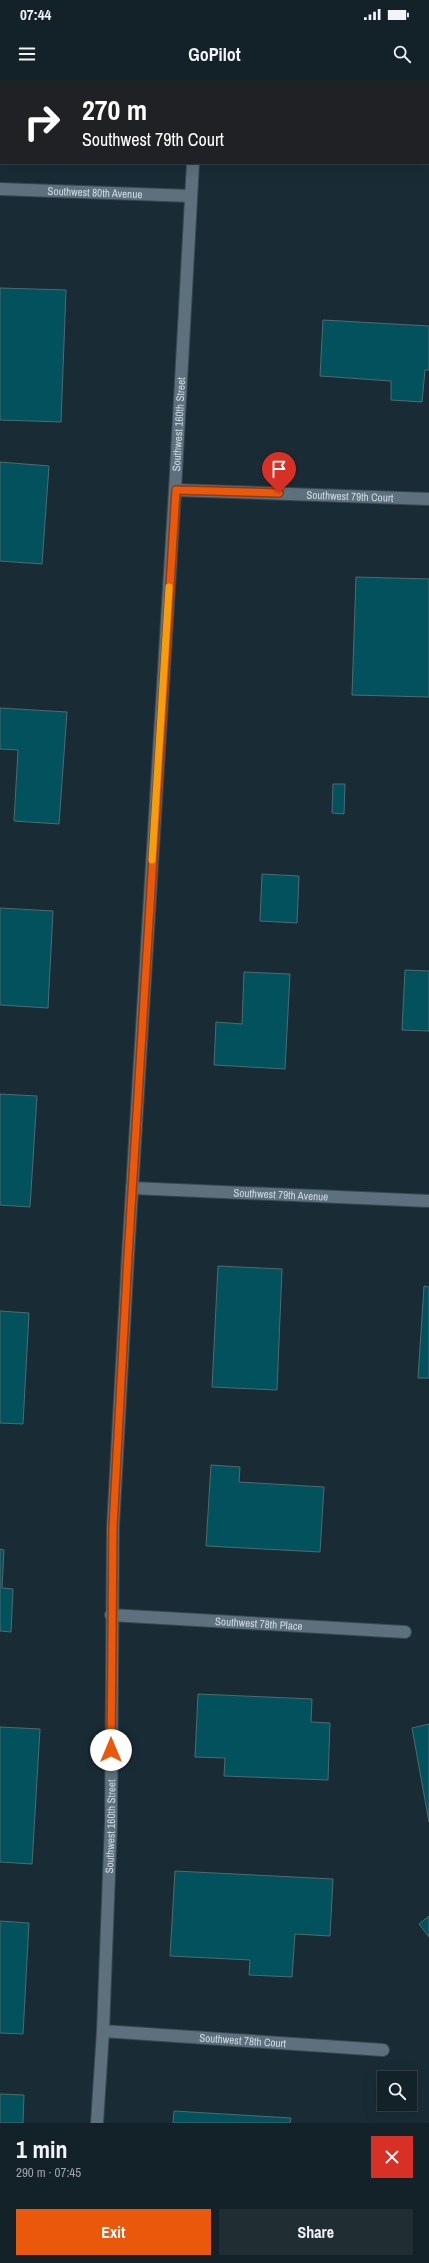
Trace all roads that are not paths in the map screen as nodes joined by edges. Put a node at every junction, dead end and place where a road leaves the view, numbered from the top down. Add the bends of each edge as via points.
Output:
1 (193, 164) edge
2 (0, 189) edge
3 (191, 196) junction
4 (176, 490) junction
5 (429, 499) edge
6 (132, 1188) junction
7 (429, 1201) edge
8 (111, 1615) junction
9 (405, 1632) dead end
10 (103, 2031) junction
11 (383, 2050) dead end
12 (97, 2123) edge

1 - 3 street, Southwest 160th Street
2 - 3 street, Southwest 80th Avenue
3 - 4 street, Southwest 160th Street
4 - 5 street, Southwest 79th Court
4 - 6 street, Southwest 160th Street
6 - 7 street, Southwest 79th Avenue
6 - 8 street, Southwest 160th Street via 113,1527
8 - 9 street, Southwest 78th Place
8 - 10 street, Southwest 160th Street via 111,1822
10 - 11 street, Southwest 78th Court
10 - 12 street, Southwest 160th Street

